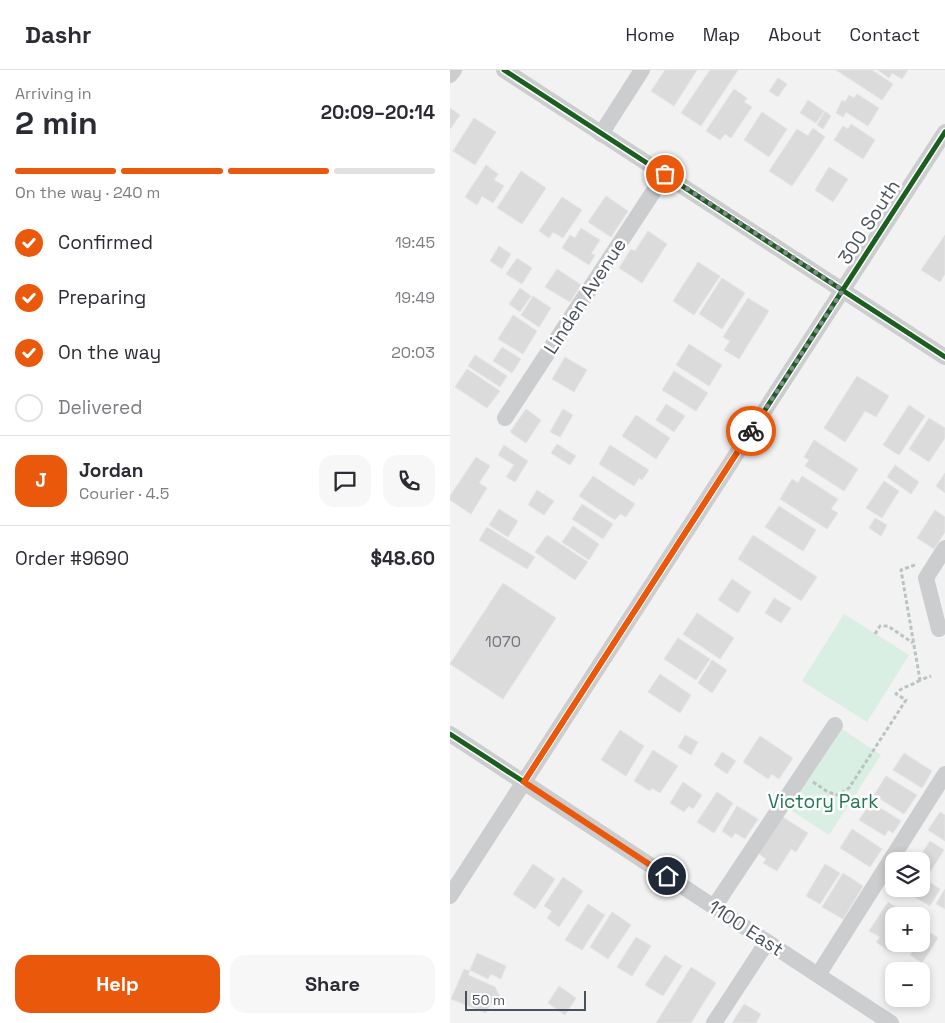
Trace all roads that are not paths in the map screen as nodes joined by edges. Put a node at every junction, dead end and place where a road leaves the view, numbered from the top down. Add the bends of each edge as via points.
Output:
1 (454, 70) edge
2 (504, 70) edge
3 (642, 70) edge
4 (450, 75) edge
5 (945, 132) edge
6 (601, 134) junction
7 (665, 174) junction
8 (843, 290) junction
9 (945, 356) edge
10 (505, 418) dead end
11 (945, 548) edge
12 (939, 629) dead end
13 (835, 725) dead end
14 (450, 734) edge
15 (945, 774) edge
16 (524, 782) junction
17 (450, 896) edge
18 (714, 907) junction
19 (768, 942) junction
20 (818, 975) junction
21 (714, 1023) edge
22 (891, 1023) edge

1 - 4 street
2 - 6 street
3 - 6 street
5 - 8 street, 300 South
6 - 7 street
7 - 8 street
7 - 10 street, Linden Avenue
8 - 9 street
8 - 16 street, 300 South
11 - 12 street via 926,578
13 - 18 street
14 - 16 street, 1100 East
15 - 20 street
16 - 17 street, 300 South
16 - 18 street, 1100 East
18 - 19 street, 1100 East
19 - 20 street, 1100 East
19 - 21 street
20 - 22 street, 1100 East

